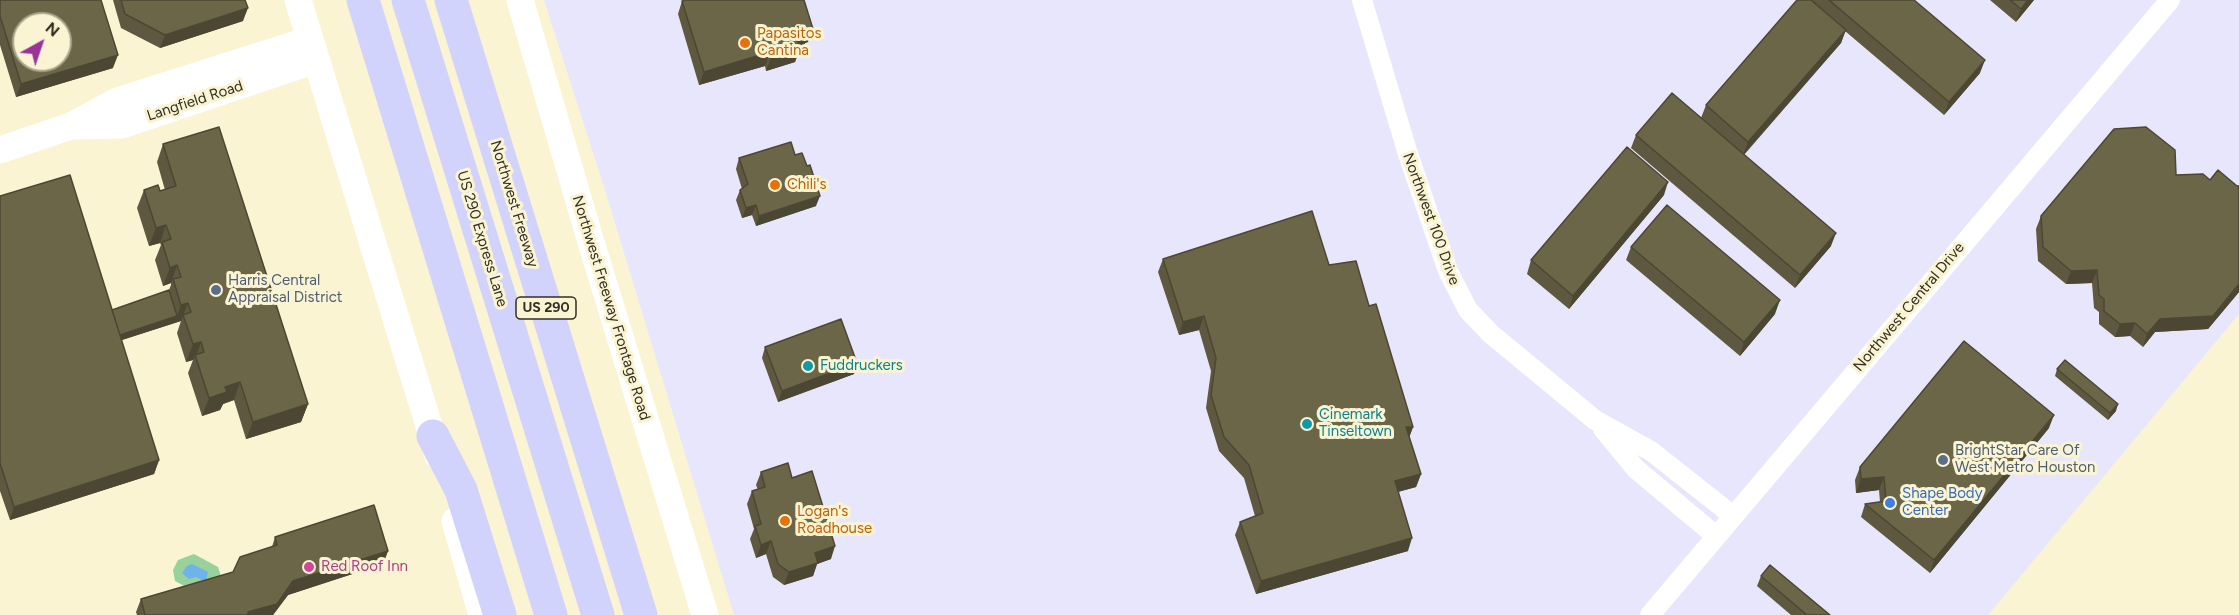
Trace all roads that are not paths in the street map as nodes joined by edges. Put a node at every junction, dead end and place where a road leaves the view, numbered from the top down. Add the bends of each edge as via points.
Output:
1 (298, 0) edge
2 (363, 0) edge
3 (408, 0) edge
4 (451, 0) edge
5 (520, 0) edge
6 (1362, 0) edge
7 (2170, 0) edge
8 (313, 50) junction
9 (0, 150) edge
10 (1595, 420) junction
11 (433, 436) junction
12 (1732, 515) junction
13 (1716, 536) junction
14 (482, 615) edge
15 (500, 615) edge
16 (551, 615) edge
17 (598, 615) edge
18 (641, 615) edge
19 (705, 615) edge
20 (1650, 615) edge

1 - 8 main road
2 - 16 highway
3 - 17 highway, US 290 Express Lane
4 - 18 highway, Northwest Freeway / US 290
5 - 19 main road, Northwest Freeway Frontage Road
6 - 10 street, Northwest 100 Drive via 1407,151 1460,298 1479,323
7 - 12 street, Northwest Central Drive
8 - 9 main road, Langfield Road via 117,101 71,126
8 - 11 main road
10 - 12 street, Northwest 100 Drive via 1651,451
10 - 13 street, Northwest 100 Drive via 1636,469
11 - 14 main road
11 - 15 highway via 461,490
12 - 13 street, Northwest Central Drive
13 - 20 street, Northwest Central Drive

